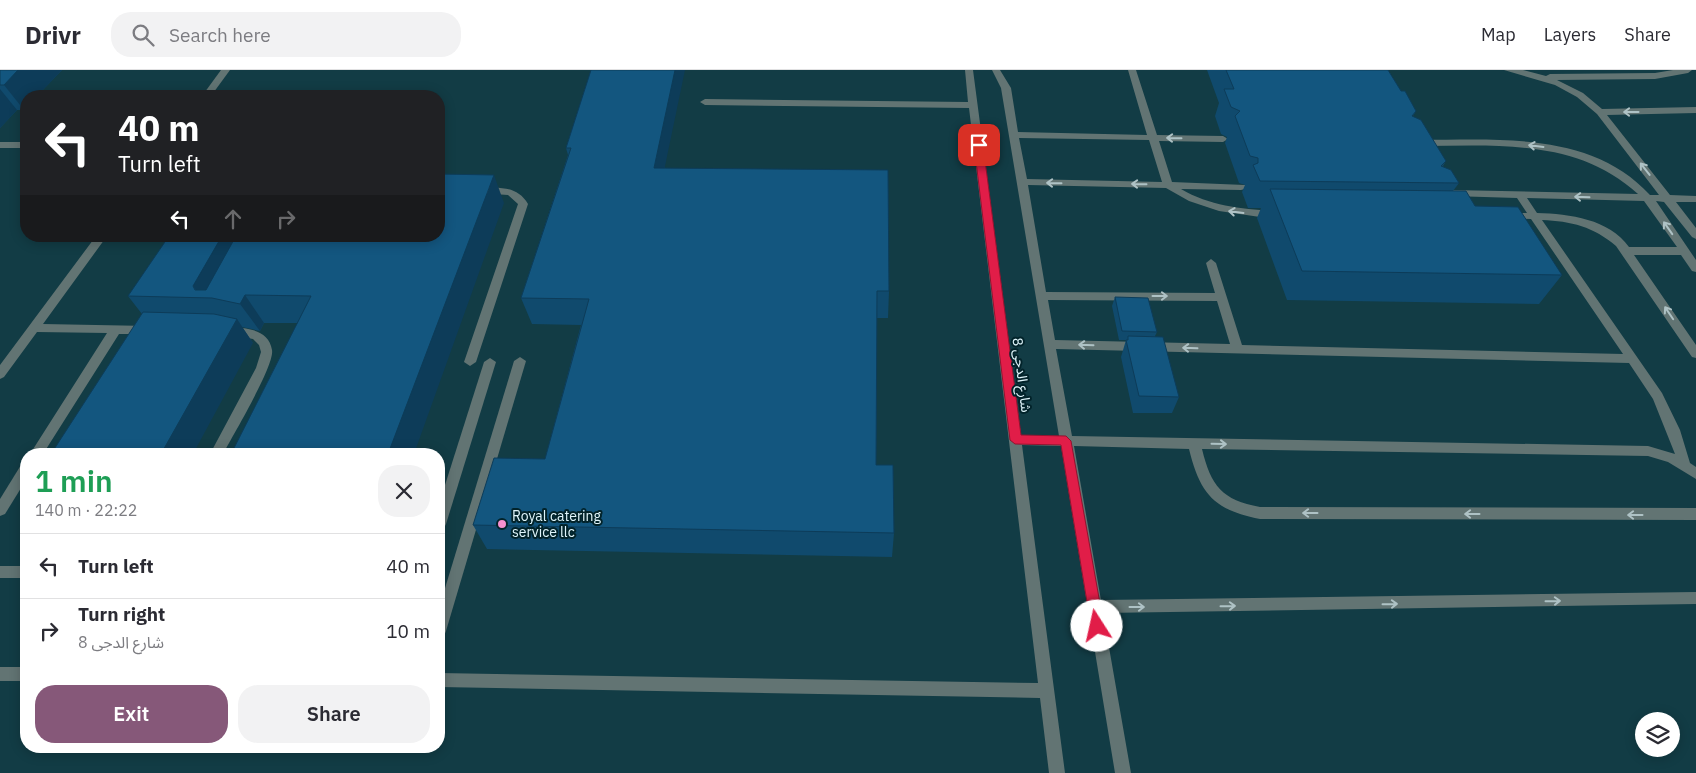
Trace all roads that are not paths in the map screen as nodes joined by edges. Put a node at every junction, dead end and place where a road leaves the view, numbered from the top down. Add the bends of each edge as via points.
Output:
1 (226, 70) edge
2 (969, 70) edge
3 (996, 70) edge
4 (1132, 70) edge
5 (1508, 70) edge
6 (1688, 70) edge
7 (1542, 77) junction
8 (211, 90) edge
9 (705, 102) dead end
10 (974, 105) junction
11 (1696, 110) edge
12 (1600, 112) junction
13 (1014, 135) junction
14 (1153, 138) junction
15 (1223, 139) dead end
16 (1414, 143) edge
17 (5, 145) edge
18 (20, 145) edge
19 (0, 156) edge
20 (1022, 182) junction
21 (1168, 185) junction
22 (1240, 187) dead end
23 (476, 191) edge
24 (1442, 192) edge
25 (1520, 195) junction
26 (1648, 198) junction
27 (1668, 199) junction
28 (1696, 199) edge
29 (1287, 214) edge
30 (1496, 216) edge
31 (1535, 216) junction
32 (1696, 235) edge
33 (98, 242) edge
34 (1626, 251) junction
35 (1684, 251) junction
36 (1211, 263) dead end
37 (1696, 268) edge
38 (1041, 296) junction
39 (1222, 297) junction
40 (34, 328) junction
41 (116, 329) junction
42 (162, 330) edge
43 (222, 331) edge
44 (1049, 344) junction
45 (1238, 350) junction
46 (1696, 354) edge
47 (1633, 359) junction
48 (520, 361) dead end
49 (470, 362) dead end
50 (490, 362) dead end
51 (0, 374) edge
52 (1015, 440) junction
53 (1066, 441) junction
54 (1194, 444) junction
55 (40, 448) edge
56 (219, 448) edge
57 (1684, 464) junction
58 (1696, 474) edge
59 (20, 478) edge
60 (445, 505) edge
61 (0, 510) edge
62 (1696, 514) edge
63 (0, 572) edge
64 (20, 572) edge
65 (1696, 598) edge
66 (1094, 607) junction
67 (445, 611) edge
68 (0, 674) edge
69 (20, 674) edge
70 (445, 680) edge
71 (1047, 691) junction
72 (1057, 773) edge
73 (1123, 773) edge

1 - 8 street
2 - 10 street, شارع الدجى 8
3 - 13 street via 1006,88
4 - 14 street
5 - 7 street
6 - 7 street via 1638,77
7 - 12 street via 1577,92
9 - 10 street
10 - 52 street, شارع الدجى 8
11 -> 12 street
27 -> 12 street
13 - 14 street
13 - 20 street
15 -> 14 street
14 - 21 street
26 -> 16 street via 1632,182 1610,168 1585,156 1558,149 1531,145
17 - 18 street
17 - 19 street
21 -> 20 street
20 - 38 street
21 - 22 street
29 -> 21 street via 1212,208
23 - 49 street via 514,193 523,204
24 - 25 street
26 -> 25 street
25 - 31 street
26 - 27 street
35 -> 26 street
27 - 28 street
27 - 32 street
30 - 31 street
31 - 34 street via 1563,216 1589,222 1612,235
31 - 47 street
33 - 40 street
34 - 35 street
46 -> 34 street
35 - 37 street
36 - 39 street
38 -> 39 street
38 - 44 street
39 - 45 street
40 - 41 street
40 - 51 street
41 - 42 street
41 - 55 street
43 - 56 street via 257,336 267,352 262,368
45 -> 44 street
44 - 53 street
45 - 47 street
47 - 57 street via 1670,419
48 - 67 street
50 - 60 street
52 - 53 street
52 - 71 street, شارع الدجى 8
53 - 54 street
53 - 66 street
54 -> 57 street via 1648,451
62 -> 54 street via 1248,511 1224,501 1210,489 1202,475
57 - 58 street
59 - 61 street
63 - 64 street
66 -> 65 street
66 - 73 street
68 - 69 street
70 - 71 street
71 - 72 street, شارع الدجى 8

